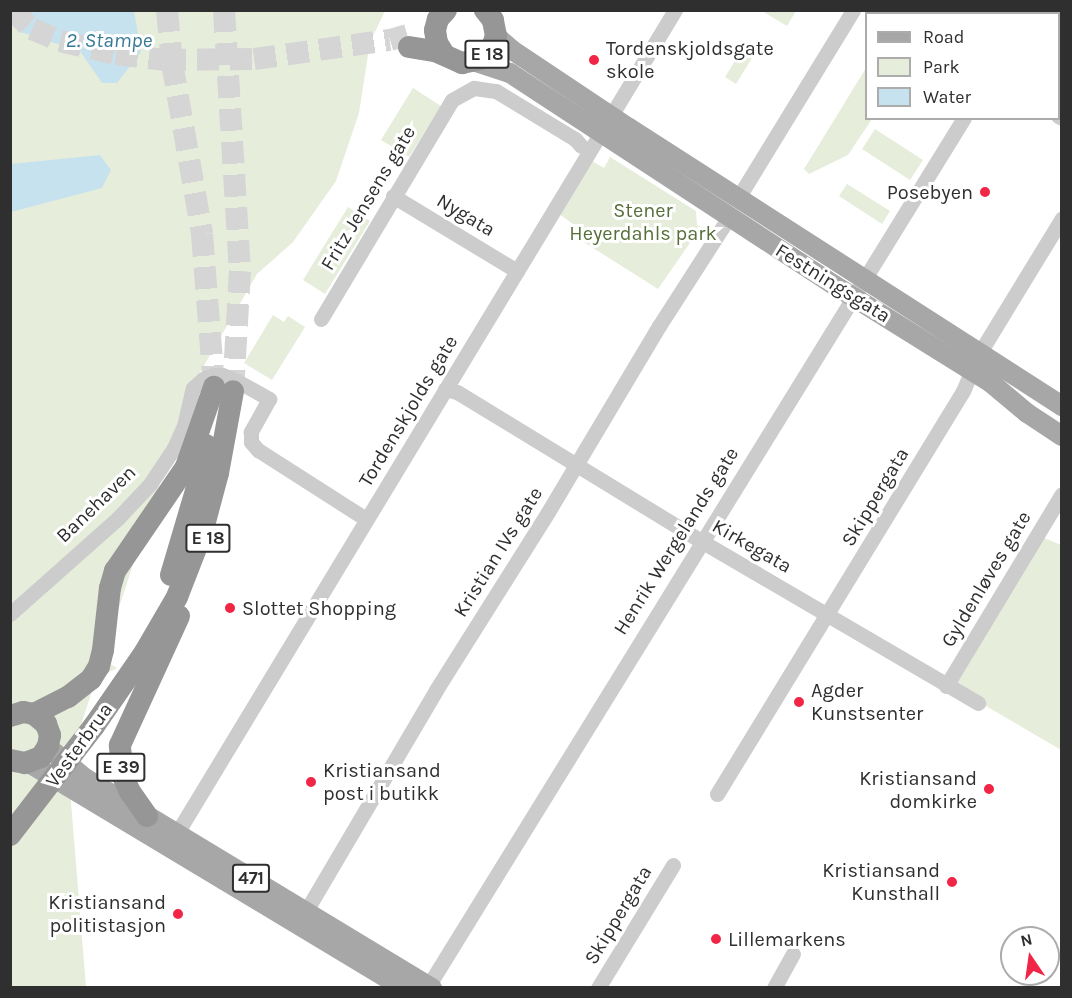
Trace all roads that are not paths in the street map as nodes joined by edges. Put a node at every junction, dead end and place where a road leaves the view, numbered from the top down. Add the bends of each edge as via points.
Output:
1 (485, 10) edge
2 (675, 10) edge
3 (853, 10) edge
4 (441, 15) edge
5 (496, 36) junction
6 (444, 54) junction
7 (476, 62) junction
8 (963, 120) edge
9 (607, 124) junction
10 (581, 146) dead end
11 (393, 196) junction
12 (738, 198) junction
13 (729, 217) junction
14 (1062, 218) edge
15 (517, 271) junction
16 (864, 279) junction
17 (852, 295) junction
18 (321, 319) dead end
19 (975, 362) junction
20 (223, 389) junction
21 (445, 389) junction
22 (1062, 406) edge
23 (1062, 436) edge
24 (576, 466) junction
25 (1062, 494) edge
26 (366, 519) junction
27 (701, 541) junction
28 (10, 614) edge
29 (828, 615) junction
30 (946, 686) junction
31 (978, 703) dead end
32 (18, 713) edge
33 (134, 715) junction
34 (49, 743) junction
35 (18, 764) edge
36 (717, 794) dead end
37 (147, 816) junction
38 (177, 833) junction
39 (10, 835) edge
40 (673, 865) dead end
41 (306, 911) junction
42 (793, 954) dead end
43 (404, 987) edge
44 (429, 987) edge
45 (598, 987) edge
46 (774, 987) edge

1 - 5 highway, E 18 via 493,20
2 - 9 street, Tordenskjolds gate
3 - 12 street
4 - 6 highway, E 18 via 435,37
4 - 6 highway, E 18 via 408,41
5 - 7 highway, E 18 via 489,52
5 - 9 main road
6 - 7 highway, E 18 via 462,63
7 - 9 main road via 510,73
8 - 16 street, Henrik Wergelands gate
9 - 12 main road, Festningsgata
9 - 13 main road, Festningsgata
9 - 15 street, Tordenskjolds gate
10 - 11 street, Fritz Jensens gate via 496,91 474,88 452,100
11 - 15 street, Nygata
11 - 18 street, Fritz Jensens gate
12 - 16 main road, Festningsgata
13 - 17 main road, Festningsgata
13 - 24 street, Kristian IVs gate
14 - 19 street, Skippergata
15 - 21 street, Tordenskjolds gate
16 - 17 street, Henrik Wergelands gate
16 - 19 main road, Festningsgata
17 - 19 main road, Festningsgata
17 - 27 street, Henrik Wergelands gate
19 - 22 main road, Festningsgata
19 - 23 main road, Festningsgata
19 - 29 street, Skippergata via 963,391
20 - 32 highway, E 18 via 186,467 115,571 99,666 91,679 68,698
20 - 33 highway, E 18 via 231,441 214,518 198,569
20 - 39 highway, Vesterbrua / E 18 via 145,652 64,767
21 - 24 street, Kirkegata via 457,392
21 - 26 street, Tordenskjolds gate
24 - 27 street, Kirkegata
24 - 41 street, Kristian IVs gate via 436,690
25 - 30 street, Gyldenløves gate
26 - 28 street, Banehaven via 251,442 251,432 269,399 222,375 203,379 194,388 174,448 150,484 118,518
26 - 38 street, Tordenskjolds gate
27 - 29 street, Kirkegata
27 - 44 street, Henrik Wergelands gate
29 - 30 street, Kirkegata
29 - 36 street, Skippergata
30 - 31 street, Kirkegata
32 - 34 highway, E 18 via 46,724
33 - 34 highway via 108,729
33 - 37 highway, E 39 via 120,745 120,758 130,792
34 - 35 highway via 41,757
34 - 37 main road, 471 via 85,778
35 - 43 main road, 471
37 - 38 main road, 471
38 - 41 main road, 471
40 - 45 street, Skippergata
41 - 44 main road, 471
42 - 46 street

